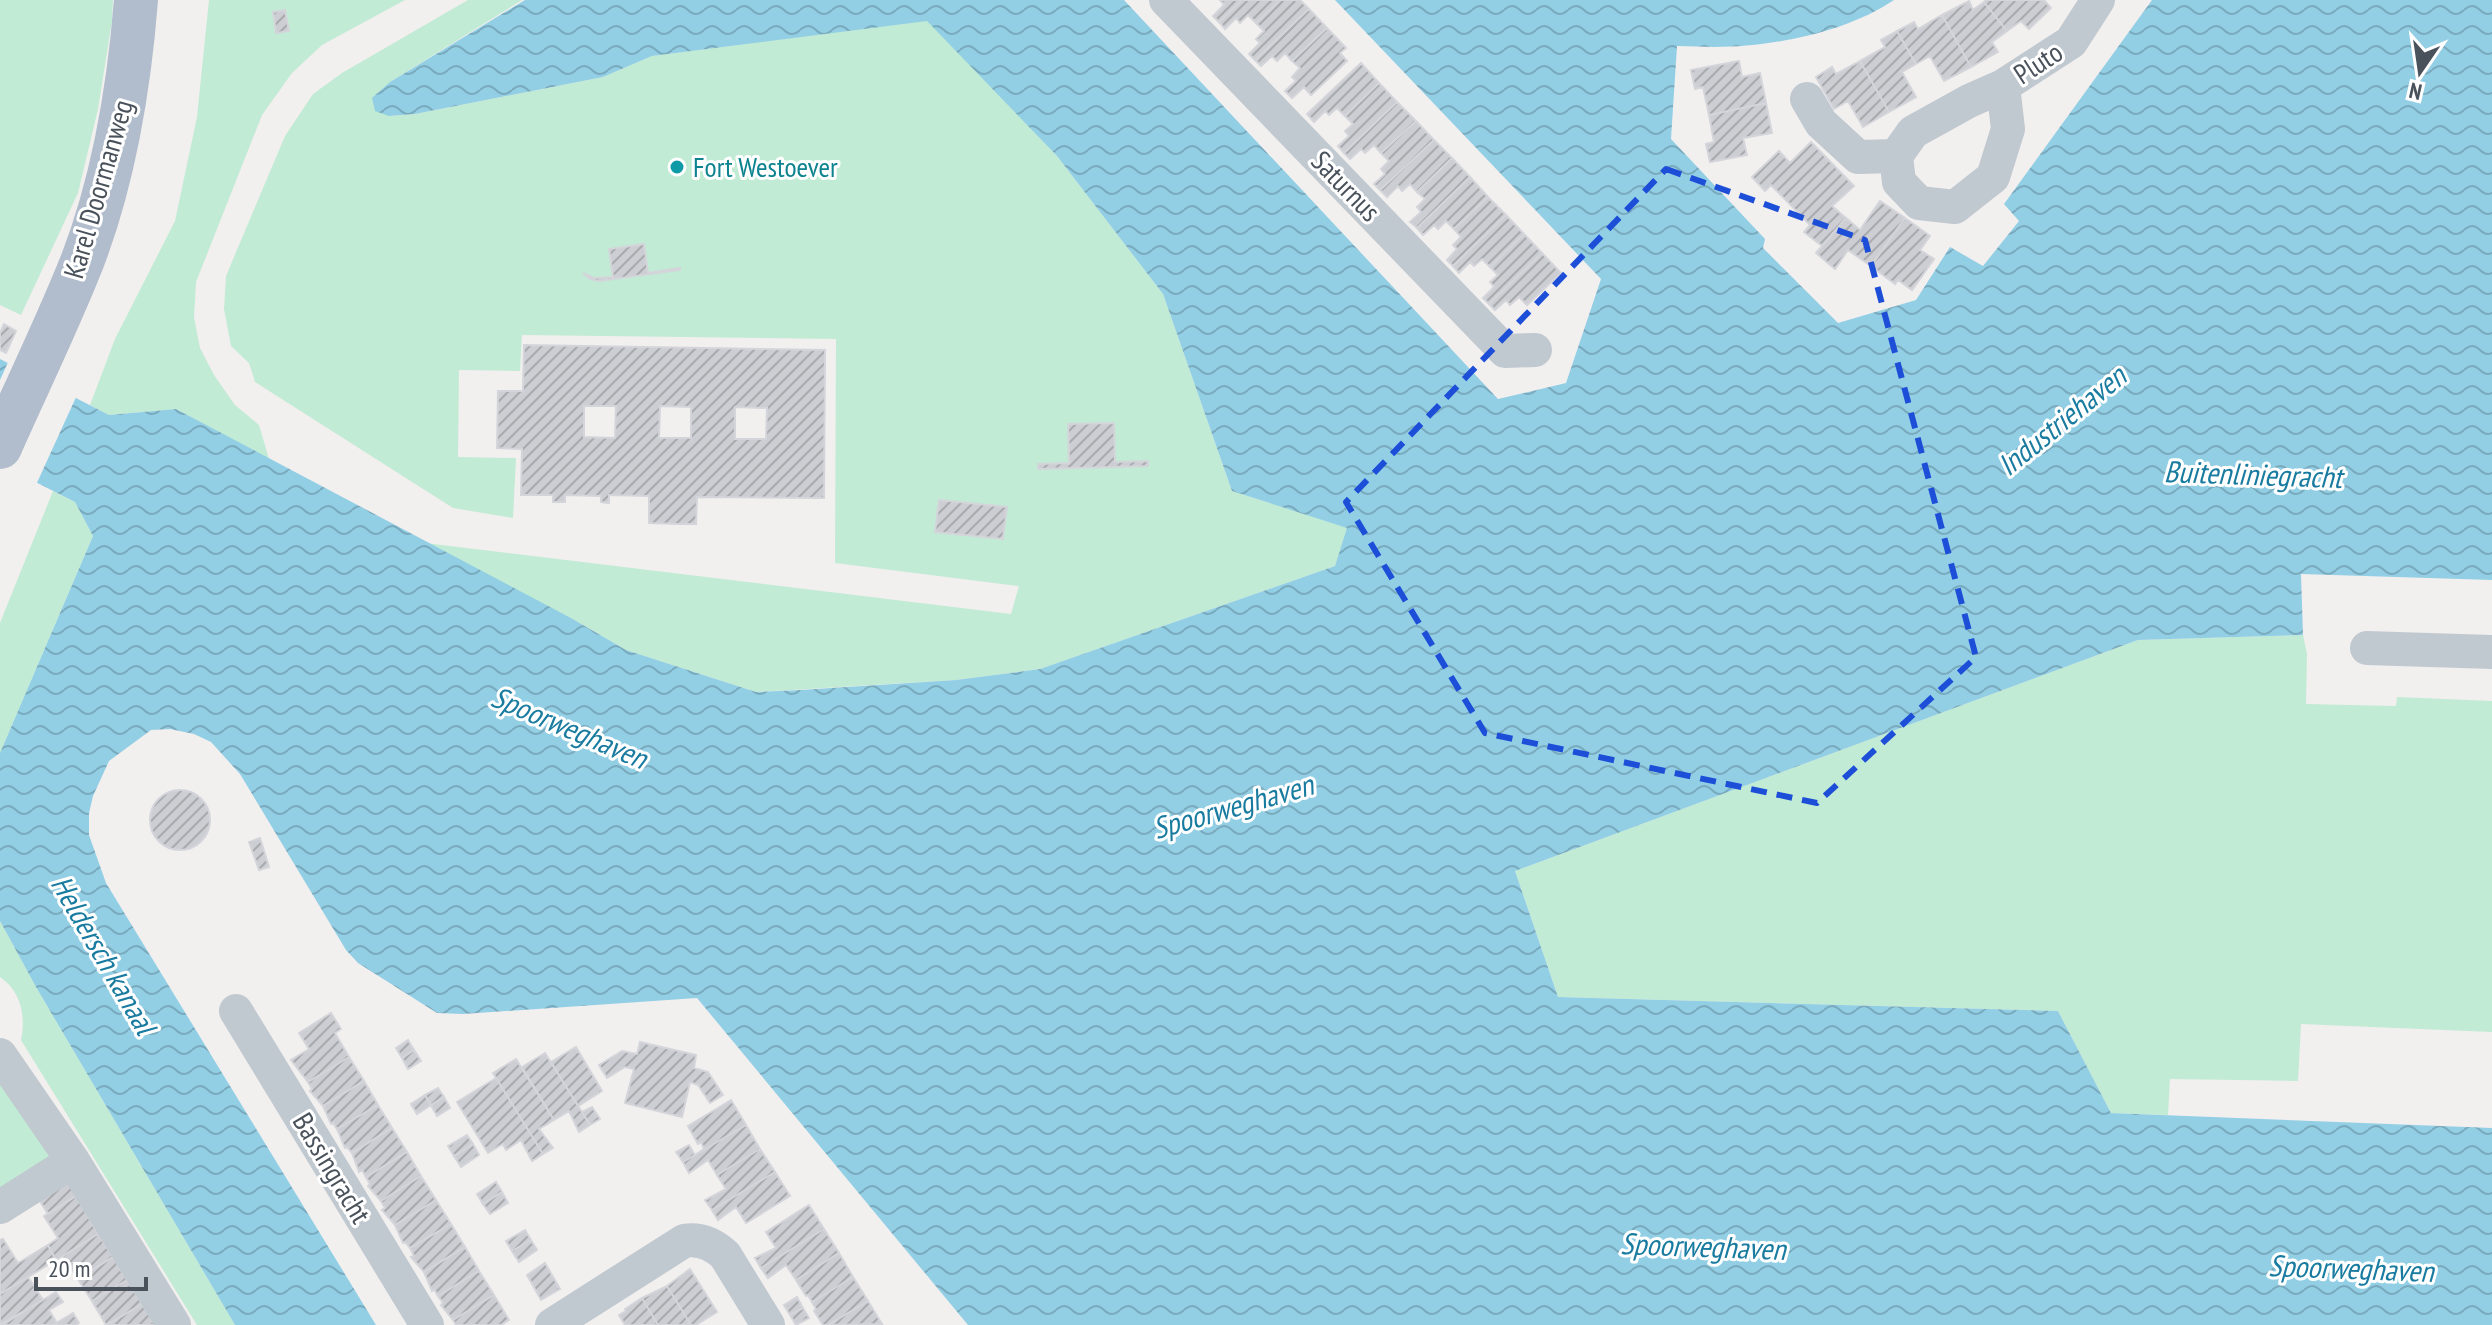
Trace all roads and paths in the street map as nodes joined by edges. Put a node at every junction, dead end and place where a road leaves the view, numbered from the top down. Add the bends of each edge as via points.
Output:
1 (136, 0) edge
2 (1166, 0) edge
3 (2098, 0) edge
4 (2003, 86) junction
5 (1807, 99) dead end
6 (1896, 156) junction
7 (1535, 350) dead end
8 (0, 447) edge
9 (2367, 648) dead end
10 (2492, 652) edge
11 (236, 1011) dead end
12 (0, 1055) edge
13 (73, 1161) junction
14 (0, 1207) edge
15 (174, 1325) edge
16 (427, 1325) edge
17 (552, 1325) edge
18 (768, 1325) edge

1 - 8 main road, Karel Doormanweg via 124,109 101,199 82,260
2 - 7 street, Saturnus via 1505,351
3 - 4 street, Pluto via 2071,42
4 - 6 street, Pluto via 1913,132
4 - 6 street, Pluto via 2008,129 1993,177 1955,207 1919,203 1899,182
5 - 6 street via 1821,123 1858,157
9 - 10 street
11 - 16 street, Bassingracht
12 - 13 street
13 - 14 street
13 - 15 street
17 - 18 street via 693,1239 716,1246 725,1255

